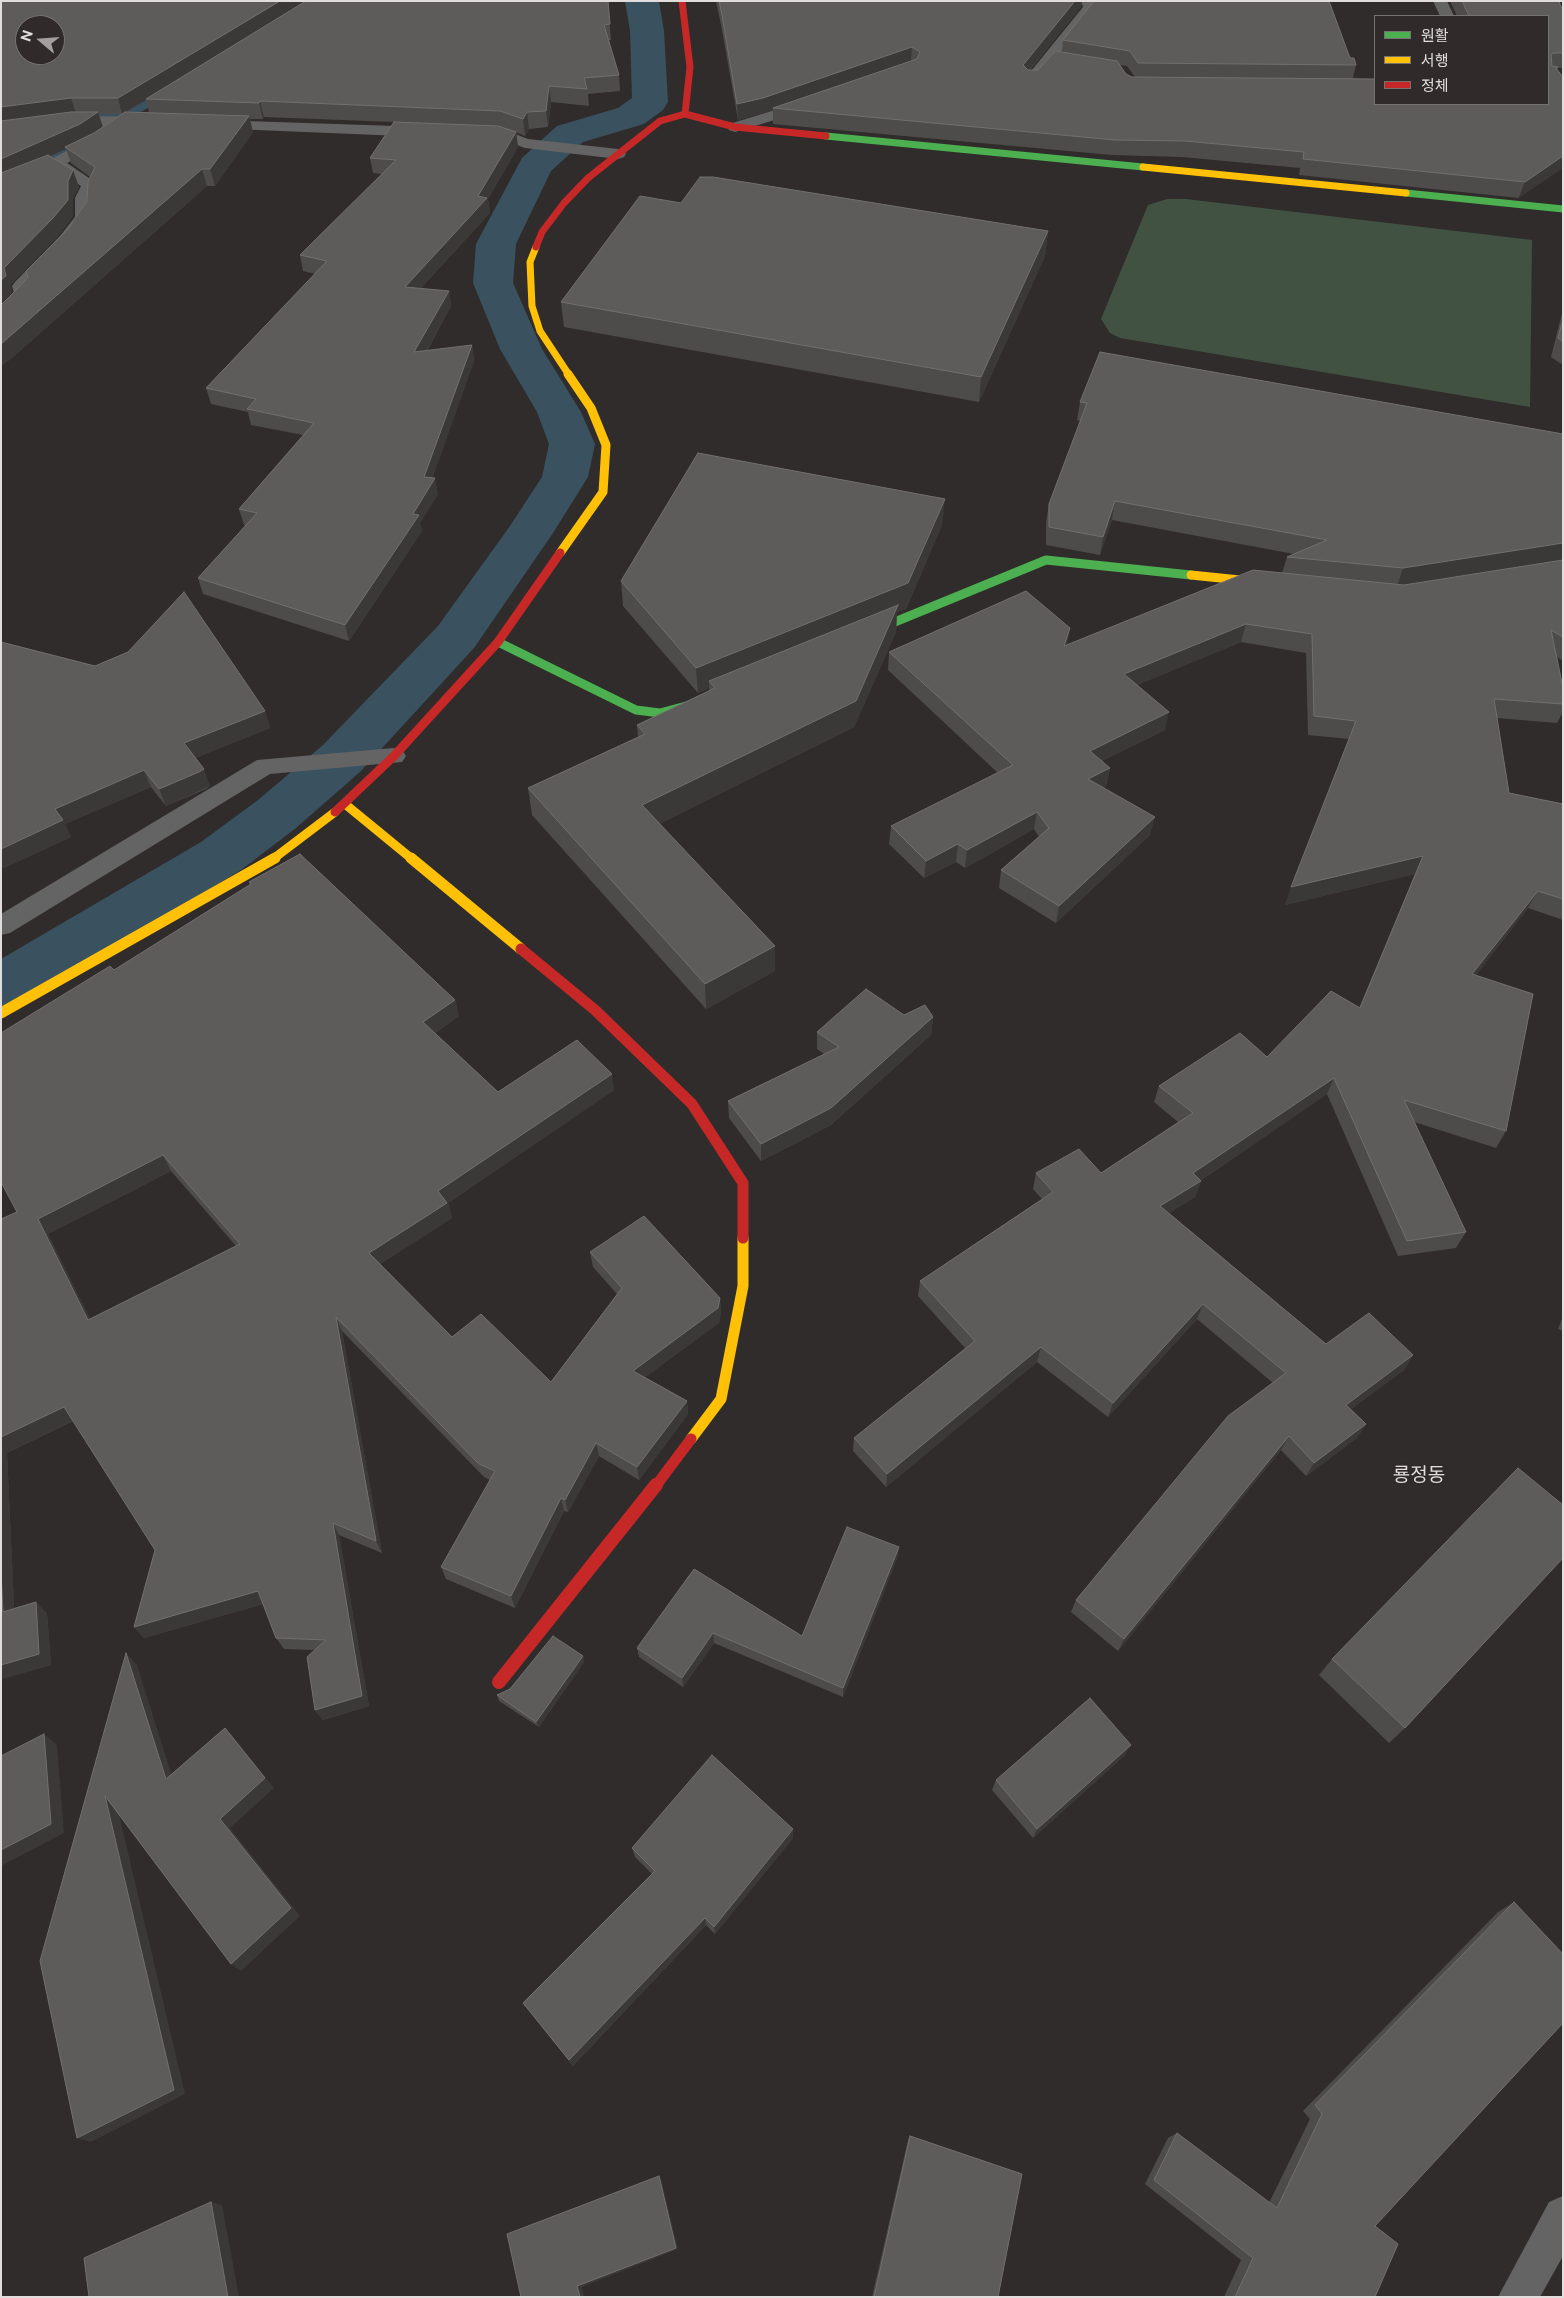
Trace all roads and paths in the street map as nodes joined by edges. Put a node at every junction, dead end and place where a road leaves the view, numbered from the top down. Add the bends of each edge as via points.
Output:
1 (682, 1) edge
2 (1088, 1) edge
3 (1440, 1) edge
4 (1447, 15) edge
5 (1050, 59) junction
6 (1068, 62) edge
7 (1031, 80) edge
8 (826, 98) edge
9 (152, 106) edge
10 (685, 114) junction
11 (126, 121) junction
12 (164, 123) edge
13 (202, 125) edge
14 (735, 128) junction
15 (1, 131) edge
16 (442, 132) edge
17 (462, 133) edge
18 (618, 154) junction
19 (55, 163) junction
20 (1, 185) edge
21 (1563, 210) edge
22 (1, 316) edge
23 (1277, 584) edge
24 (852, 640) edge
25 (498, 642) junction
26 (715, 696) edge
27 (394, 756) junction
28 (346, 804) junction
29 (1, 926) edge
30 (1, 1013) edge
31 (499, 1682) dead end
32 (1563, 2216) edge
33 (1518, 2297) edge

1 - 10 street via 690,67
2 - 5 street via 1090,7
3 - 4 street
5 - 6 street
5 - 7 street
8 - 14 street
9 - 11 street
10 - 14 street
10 - 18 street via 660,121
11 - 12 street
11 - 15 street via 76,122
11 - 19 street via 92,145
13 - 16 street
14 - 21 street
17 - 18 street via 502,134 525,143
18 - 25 street via 564,203 542,232 530,262 532,306 540,331 591,408 606,445 603,492
19 - 20 street
19 - 22 street via 90,184 83,198 83,217 66,240 21,286 22,294
23 - 24 street via 1046,560
25 - 26 street via 636,710 660,713 688,707
25 - 27 street
27 - 28 street
27 - 29 street via 266,766
28 - 30 street via 277,857
28 - 31 street via 595,1010 692,1104 743,1183 743,1286 721,1399 639,1508
32 - 33 street

